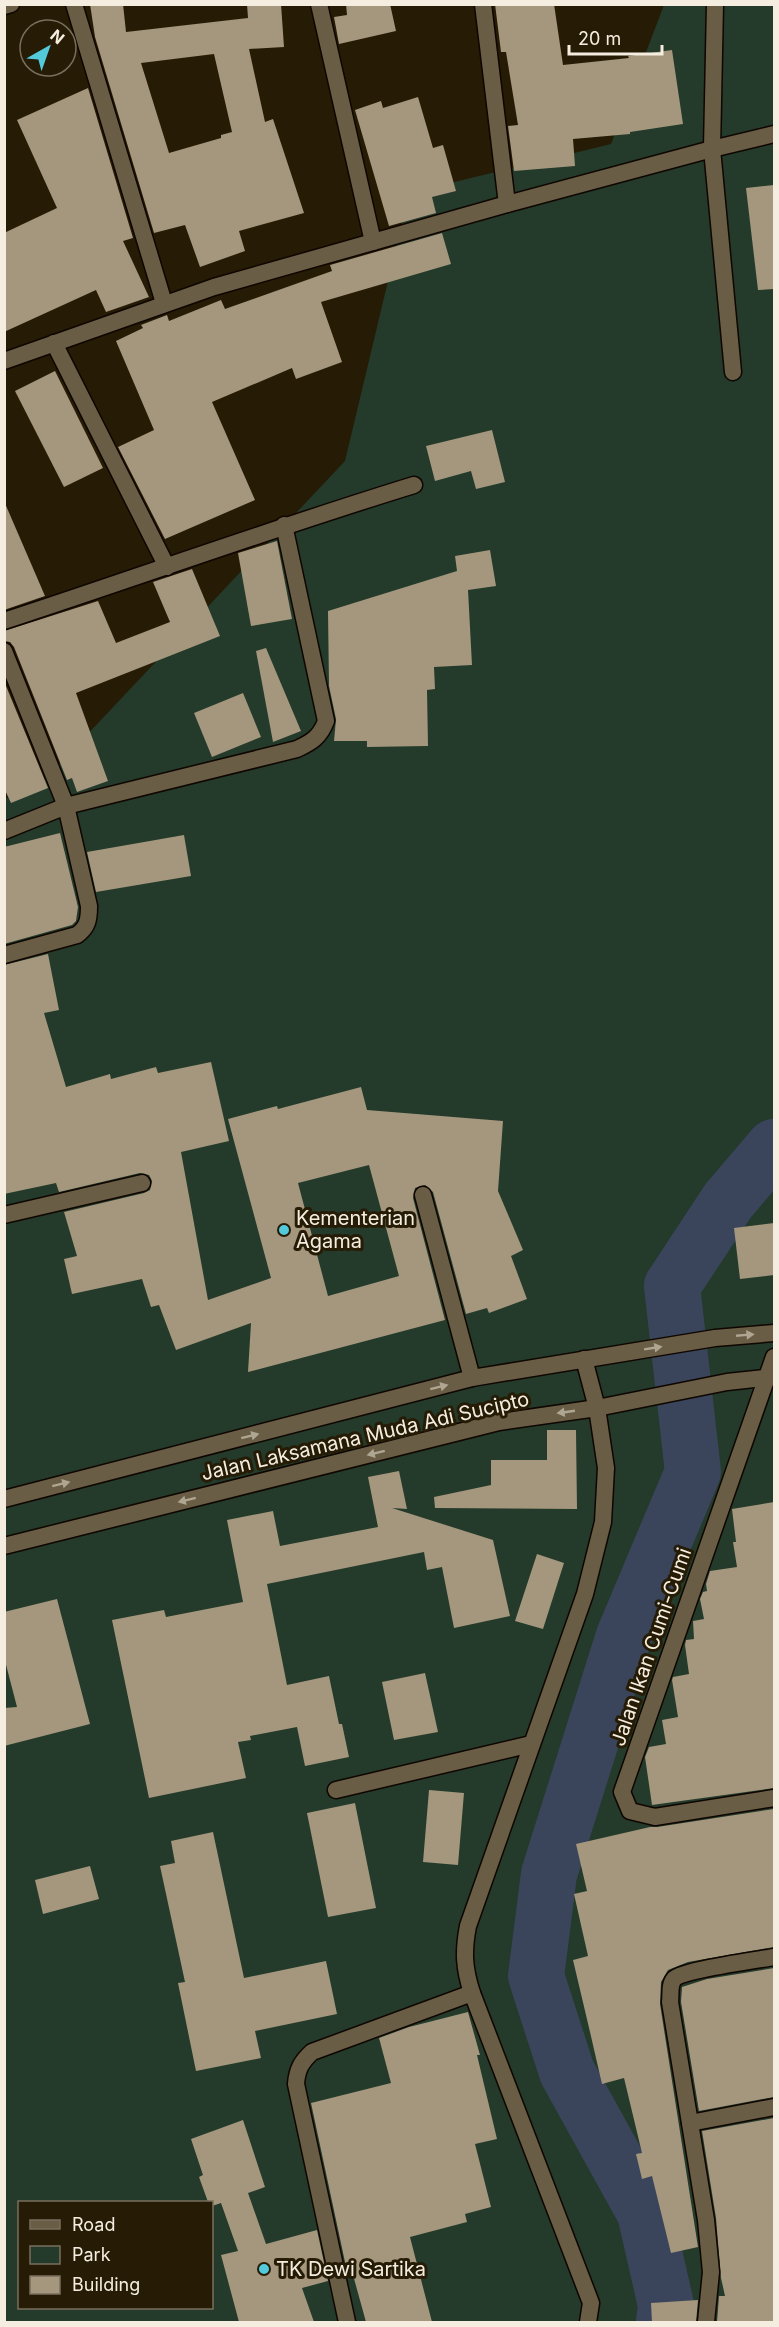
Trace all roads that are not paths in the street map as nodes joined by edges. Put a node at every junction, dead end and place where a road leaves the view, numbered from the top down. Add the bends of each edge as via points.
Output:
1 (11, 4) edge
2 (74, 4) edge
3 (319, 4) edge
4 (483, 4) edge
5 (716, 4) edge
6 (4, 6) edge
7 (774, 134) edge
8 (712, 149) junction
9 (507, 204) junction
10 (373, 242) junction
11 (164, 303) junction
12 (54, 344) junction
13 (4, 361) edge
14 (733, 372) dead end
15 (414, 485) dead end
16 (284, 525) junction
17 (167, 567) junction
18 (4, 621) edge
19 (4, 651) edge
20 (66, 806) junction
21 (4, 831) edge
22 (4, 956) edge
23 (142, 1183) dead end
24 (423, 1194) dead end
25 (4, 1215) edge
26 (774, 1333) edge
27 (774, 1357) edge
28 (589, 1358) junction
29 (771, 1377) edge
30 (472, 1378) junction
31 (597, 1408) junction
32 (4, 1499) edge
33 (4, 1546) edge
34 (531, 1744) junction
35 (336, 1791) dead end
36 (774, 1798) edge
37 (774, 1957) edge
38 (472, 1993) junction
39 (774, 2107) edge
40 (690, 2123) junction
41 (347, 2322) edge
42 (588, 2322) edge
43 (706, 2322) edge

1 - 6 street
2 - 11 street
3 - 10 street
4 - 9 street
5 - 8 street
7 - 8 street
8 - 9 street
8 - 14 street
9 - 10 street
10 - 11 street
11 - 12 street
12 - 13 street
12 - 17 street
15 - 16 street
16 - 17 street
16 - 20 street via 326,721 322,732 297,749
17 - 18 street
19 - 20 street
20 - 21 street
20 - 22 street via 89,906 85,930
23 - 25 street
24 - 30 street
28 -> 26 street, Jalan Laksamana Muda Adi Sucipto
27 - 29 street, Jalan Ikan Cumi-Cumi
28 - 30 street, Jalan Laksamana Muda Adi Sucipto
28 - 31 street
29 - 31 street, Jalan Laksamana Muda Adi Sucipto
29 - 36 street, Jalan Ikan Cumi-Cumi via 622,1792 630,1811 655,1817
32 -> 30 street, Jalan Laksamana Muda Adi Sucipto
31 -> 33 street, Jalan Laksamana Muda Adi Sucipto via 499,1422
31 - 34 street via 606,1468 603,1522 585,1594
34 - 35 street
34 - 38 street via 468,1926 464,1949
37 - 40 street via 691,1972 672,1982 670,2002
38 - 41 street via 312,2052 297,2072 296,2084
38 - 42 street via 591,2303
39 - 40 street
40 - 43 street via 711,2272

